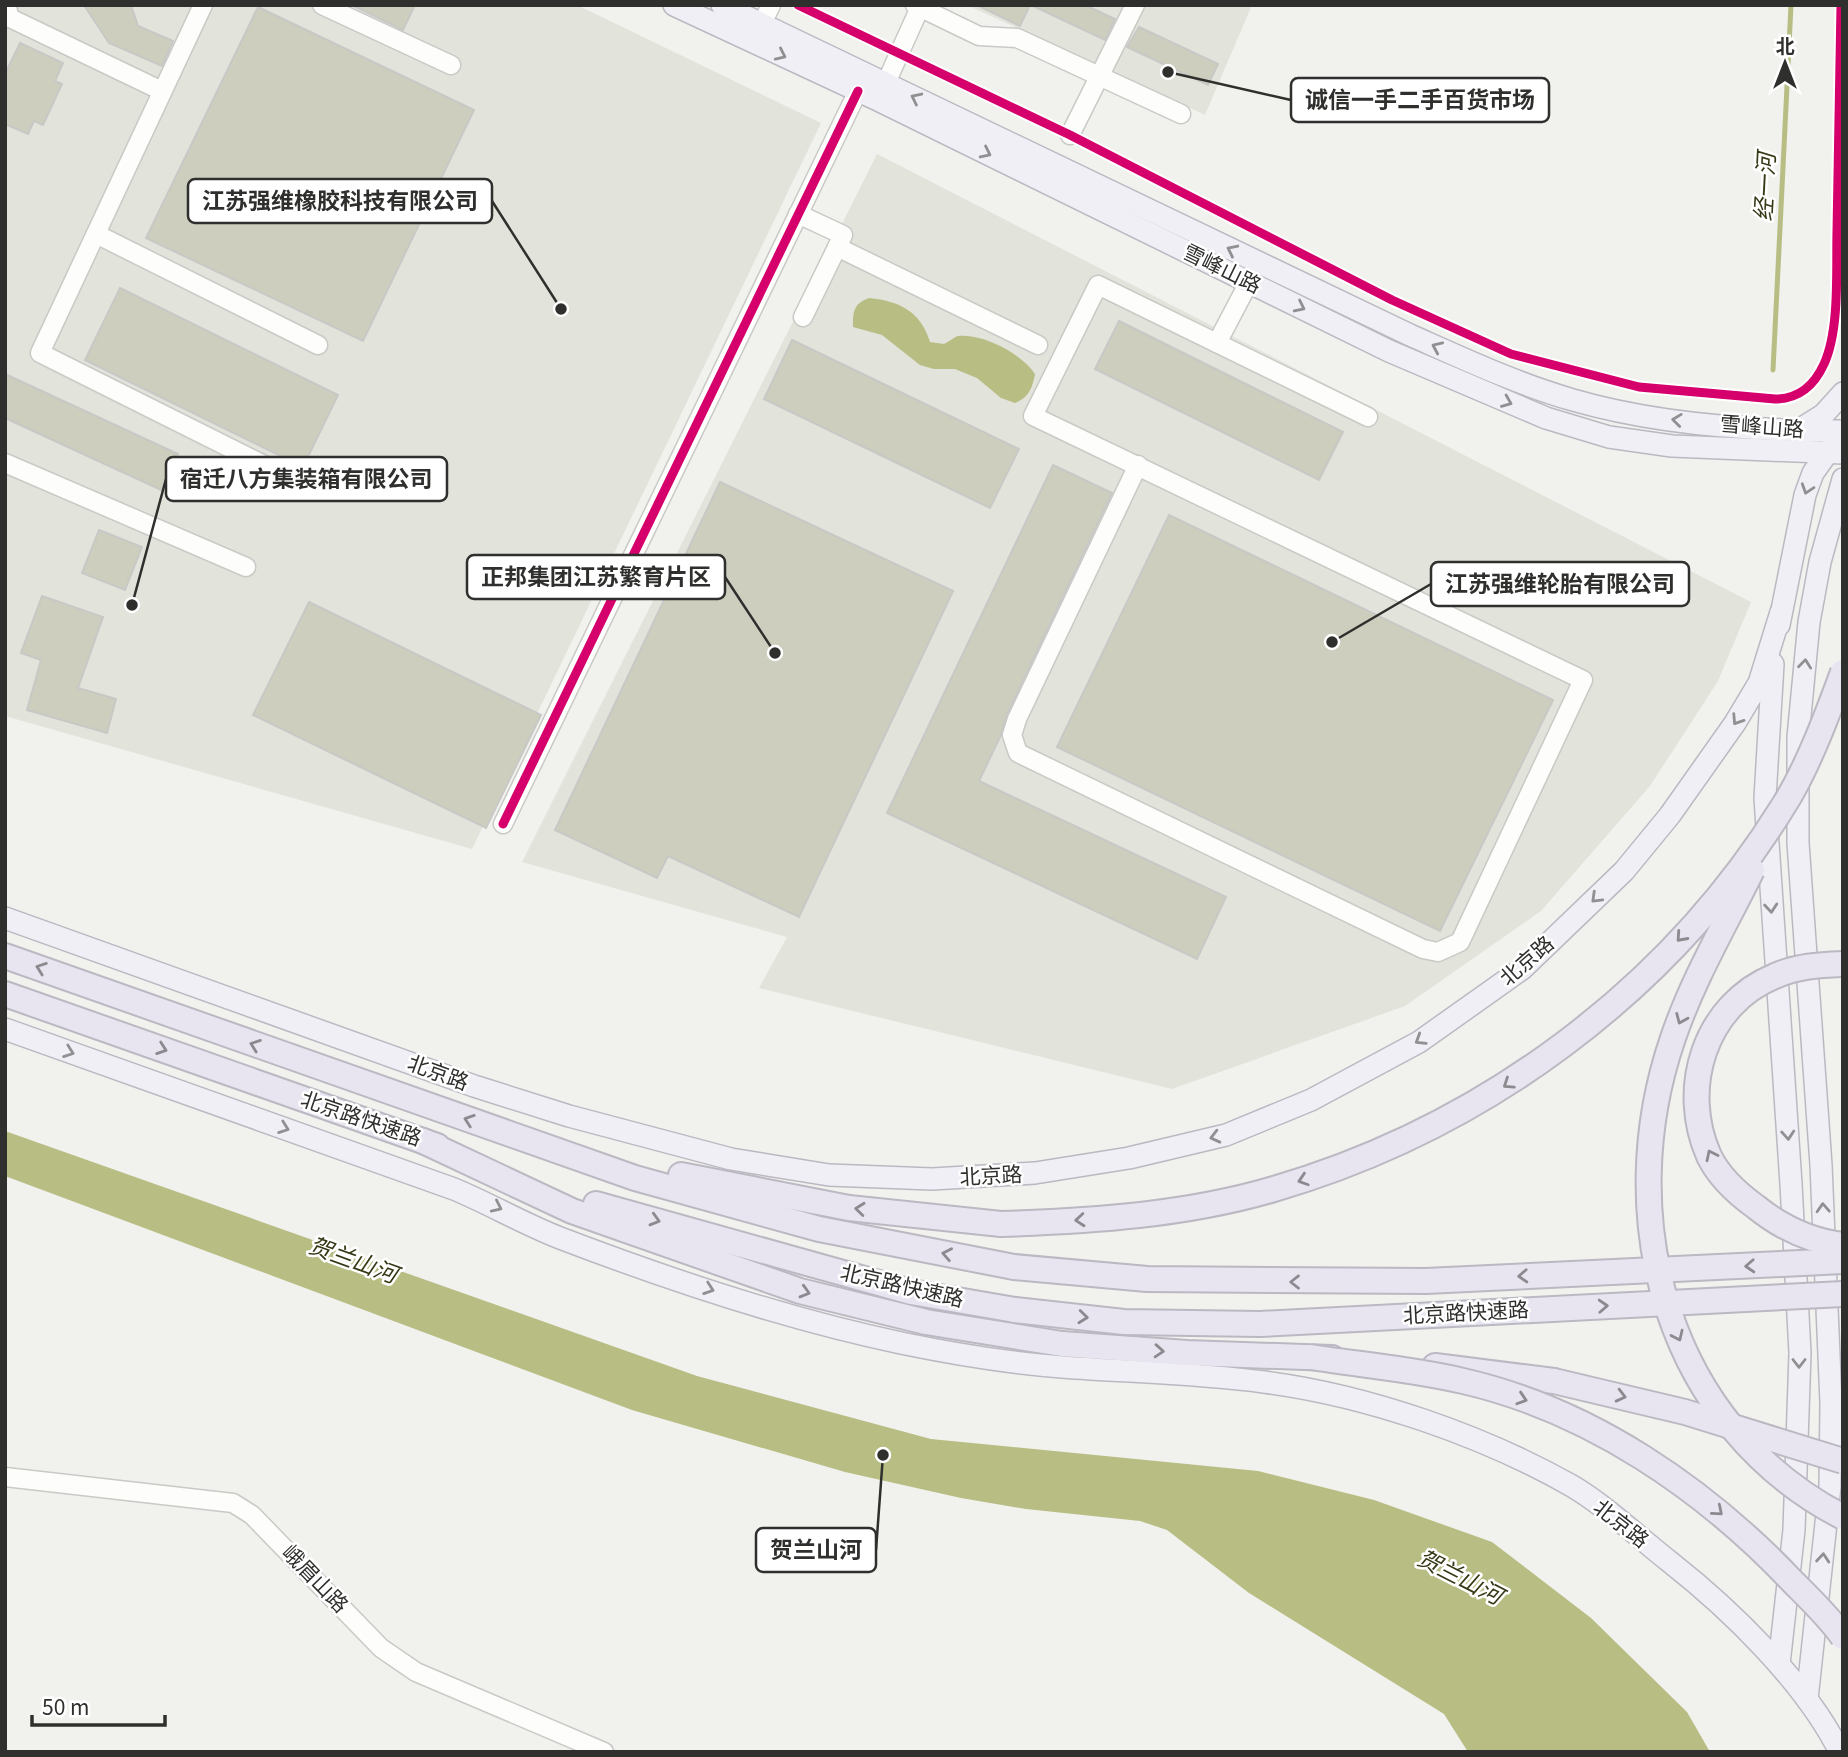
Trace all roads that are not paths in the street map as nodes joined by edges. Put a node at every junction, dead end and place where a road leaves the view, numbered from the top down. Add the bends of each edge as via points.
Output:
1 (6, 5) edge
2 (203, 5) edge
3 (322, 5) edge
4 (674, 5) edge
5 (722, 5) edge
6 (1135, 5) edge
7 (919, 6) edge
8 (762, 24) edge
9 (451, 65) dead end
10 (1100, 78) junction
11 (162, 91) junction
12 (858, 91) junction
13 (882, 92) junction
14 (1181, 114) dead end
15 (1070, 135) dead end
16 (798, 214) junction
17 (96, 234) junction
18 (837, 247) junction
19 (1249, 282) junction
20 (803, 317) dead end
21 (1217, 343) junction
22 (318, 345) dead end
23 (1038, 345) dead end
24 (1843, 393) edge
25 (1368, 417) dead end
26 (1798, 431) junction
27 (1843, 431) edge
28 (1834, 453) edge
29 (5, 463) edge
30 (1138, 465) junction
31 (270, 468) dead end
32 (1843, 479) edge
33 (246, 567) dead end
34 (1781, 612) junction
35 (1843, 672) edge
36 (1785, 804) junction
37 (503, 824) dead end
38 (5, 918) edge
39 (5, 956) edge
40 (1843, 964) edge
41 (5, 994) edge
42 (5, 1028) edge
43 (516, 1137) junction
44 (423, 1141) junction
45 (1843, 1245) edge
46 (1843, 1261) edge
47 (1843, 1294) edge
48 (1311, 1357) junction
49 (1843, 1461) edge
50 (5, 1477) edge
51 (1843, 1517) edge
52 (1843, 1637) edge
53 (1779, 1664) junction
54 (1807, 1699) junction
55 (604, 1752) edge
56 (1840, 1752) edge

1 - 11 street via 10,18
2 - 11 street
3 - 9 street
4 - 8 main road, 雪峰山路
5 - 8 main road, 雪峰山路
6 - 10 street
7 - 10 street via 979,36 1017,38
7 - 13 street
8 -> 12 main road, 雪峰山路
8 - 13 main road, 雪峰山路
10 - 14 street
10 - 15 street
11 - 17 street
12 - 13 main road, 雪峰山路
12 - 16 street
13 -> 19 main road, 雪峰山路
26 -> 13 main road, 雪峰山路 via 1621,412 1506,378
16 - 18 street via 843,235
16 - 37 street
17 - 22 street
17 - 31 street via 40,354
18 - 20 street
18 - 23 street
19 - 21 street
19 -> 28 main road, 雪峰山路 via 1436,372 1566,426 1672,446
21 - 25 street
21 - 30 street via 1098,285 1033,416
24 - 26 main road via 1823,415
26 - 27 main road, 雪峰山路
27 - 28 main road
28 -> 34 main road via 1813,473 1805,495
29 - 33 street
30 - 30 street via 1583,680 1460,942 1438,952 1423,949 1018,753 1012,735 1017,719
54 -> 32 main road via 1830,1486 1831,1403 1821,1165 1798,843 1798,737 1809,622
34 -> 38 main road, 北京路 via 1759,683 1677,805 1624,871 1522,969 1419,1042 1311,1100 1226,1135 1129,1158 1035,1173 932,1179 829,1175 731,1159 474,1086
34 -> 53 main road via 1765,798 1800,1366 1794,1530
35 - 36 highway, bridge
36 -> 43 highway, bridge via 1730,882 1651,971 1572,1039 1502,1088 1434,1127 1349,1164 1246,1196 1150,1213 1002,1224 849,1208
36 -> 51 highway, bridge via 1673,1038 1654,1112 1647,1178 1649,1222 1661,1290 1674,1331 1707,1394 1752,1452 1778,1476
43 -> 39 highway, 北京路快速路
45 -> 40 highway, bridge via 1797,1234 1735,1191 1710,1158 1698,1119 1696,1084 1702,1052 1720,1020 1744,994 1774,976 1807,965
41 -> 44 highway, 北京路快速路
42 -> 53 main road, 北京路 via 454,1189 556,1237 832,1326 956,1353 1057,1367 1265,1382 1409,1416 1501,1450 1575,1488 1690,1578
46 -> 43 highway, 北京路快速路, bridge via 1398,1281 1147,1279 1014,1267 819,1229 635,1178
44 -> 47 highway, 北京路快速路, bridge via 589,1202 911,1292 1124,1322 1260,1324
44 -> 48 highway via 572,1211 800,1291 926,1322 1062,1344
48 -> 49 highway, bridge via 1554,1381 1685,1412
48 -> 52 highway, bridge via 1463,1381 1550,1408 1583,1425 1676,1478 1713,1506 1757,1544
50 - 55 street, 峨眉山路 via 233,1503 252,1515 381,1648 416,1672
53 - 54 main road, 北京路
54 - 56 main road, 北京路

